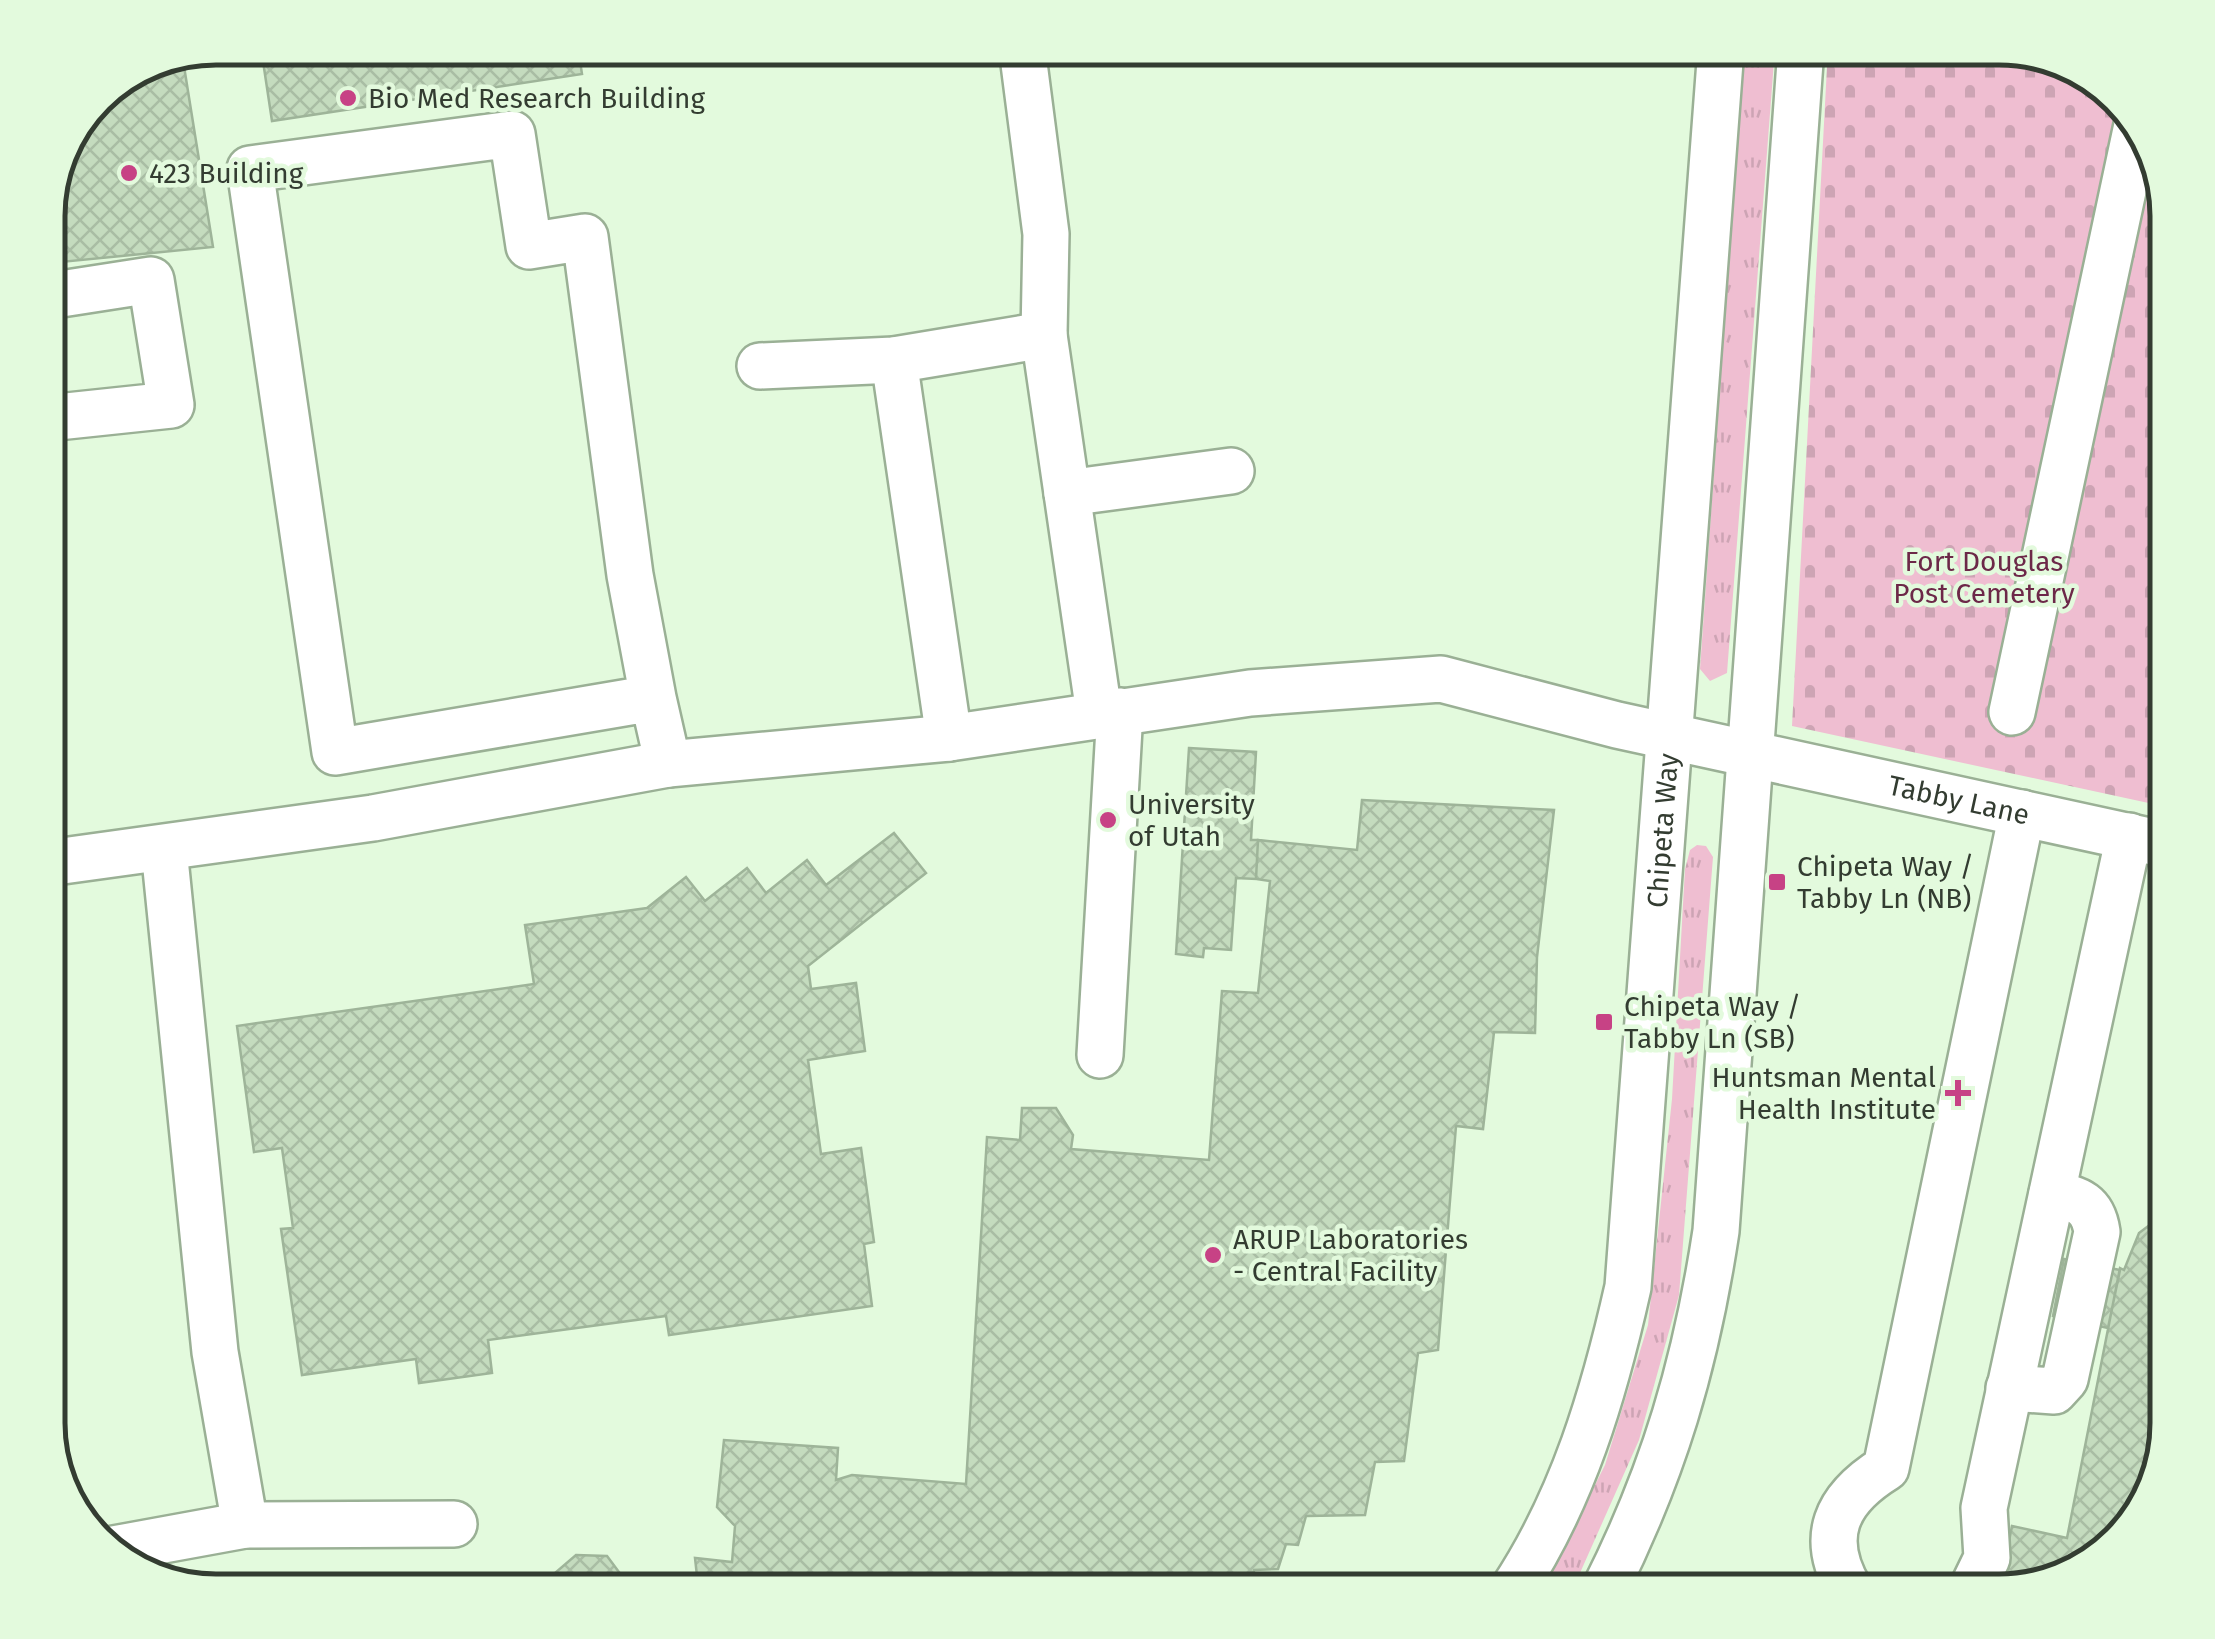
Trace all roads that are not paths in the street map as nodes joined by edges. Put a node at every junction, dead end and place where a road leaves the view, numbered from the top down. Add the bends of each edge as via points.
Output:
1 (1024, 65) edge
2 (1719, 65) edge
3 (1800, 65) edge
4 (2132, 146) edge
5 (65, 293) edge
6 (1044, 335) junction
7 (894, 360) junction
8 (760, 366) dead end
9 (65, 416) edge
10 (1231, 471) dead end
11 (1067, 493) junction
12 (653, 698) junction
13 (1110, 712) junction
14 (2012, 712) dead end
15 (1670, 734) junction
16 (949, 738) junction
17 (334, 752) junction
18 (1748, 754) junction
19 (668, 764) junction
20 (2022, 814) junction
21 (340, 823) junction
22 (2148, 840) edge
23 (164, 849) junction
24 (65, 861) edge
25 (1100, 1055) dead end
26 (245, 1524) junction
27 (454, 1524) dead end
28 (129, 1546) edge
29 (1522, 1574) edge
30 (1612, 1574) edge
31 (1842, 1574) edge
32 (1980, 1574) edge

1 - 6 street via 1046,234
2 - 15 street, Chipeta Way
3 - 18 street
4 - 14 street
5 - 9 street via 151,280 171,405
6 - 7 street
6 - 11 street
7 - 8 street
7 - 16 street
10 - 11 street
11 - 13 street
12 - 17 street
12 - 17 street via 585,237 529,246 512,134 250,169
12 - 19 street
13 - 15 street, Tabby Lane via 1250,693 1442,679
13 - 16 street, Tabby Lane
13 - 25 street
15 - 18 street, Tabby Lane
15 - 29 street, Chipeta Way via 1628,1287 1587,1440
16 - 19 street, Tabby Lane
17 - 21 street
18 - 20 street, Tabby Lane
18 - 30 street via 1723,1142 1704,1309 1666,1453
19 - 21 street, Tabby Lane
20 - 22 street, Tabby Lane
20 - 31 street via 1886,1468 1855,1487 1834,1524 1834,1556
21 - 23 street, Tabby Lane
22 - 32 street via 2052,1194 1984,1508 1988,1558
23 - 24 street, Tabby Lane
23 - 26 street via 215,1352
26 - 27 street
26 - 28 street

